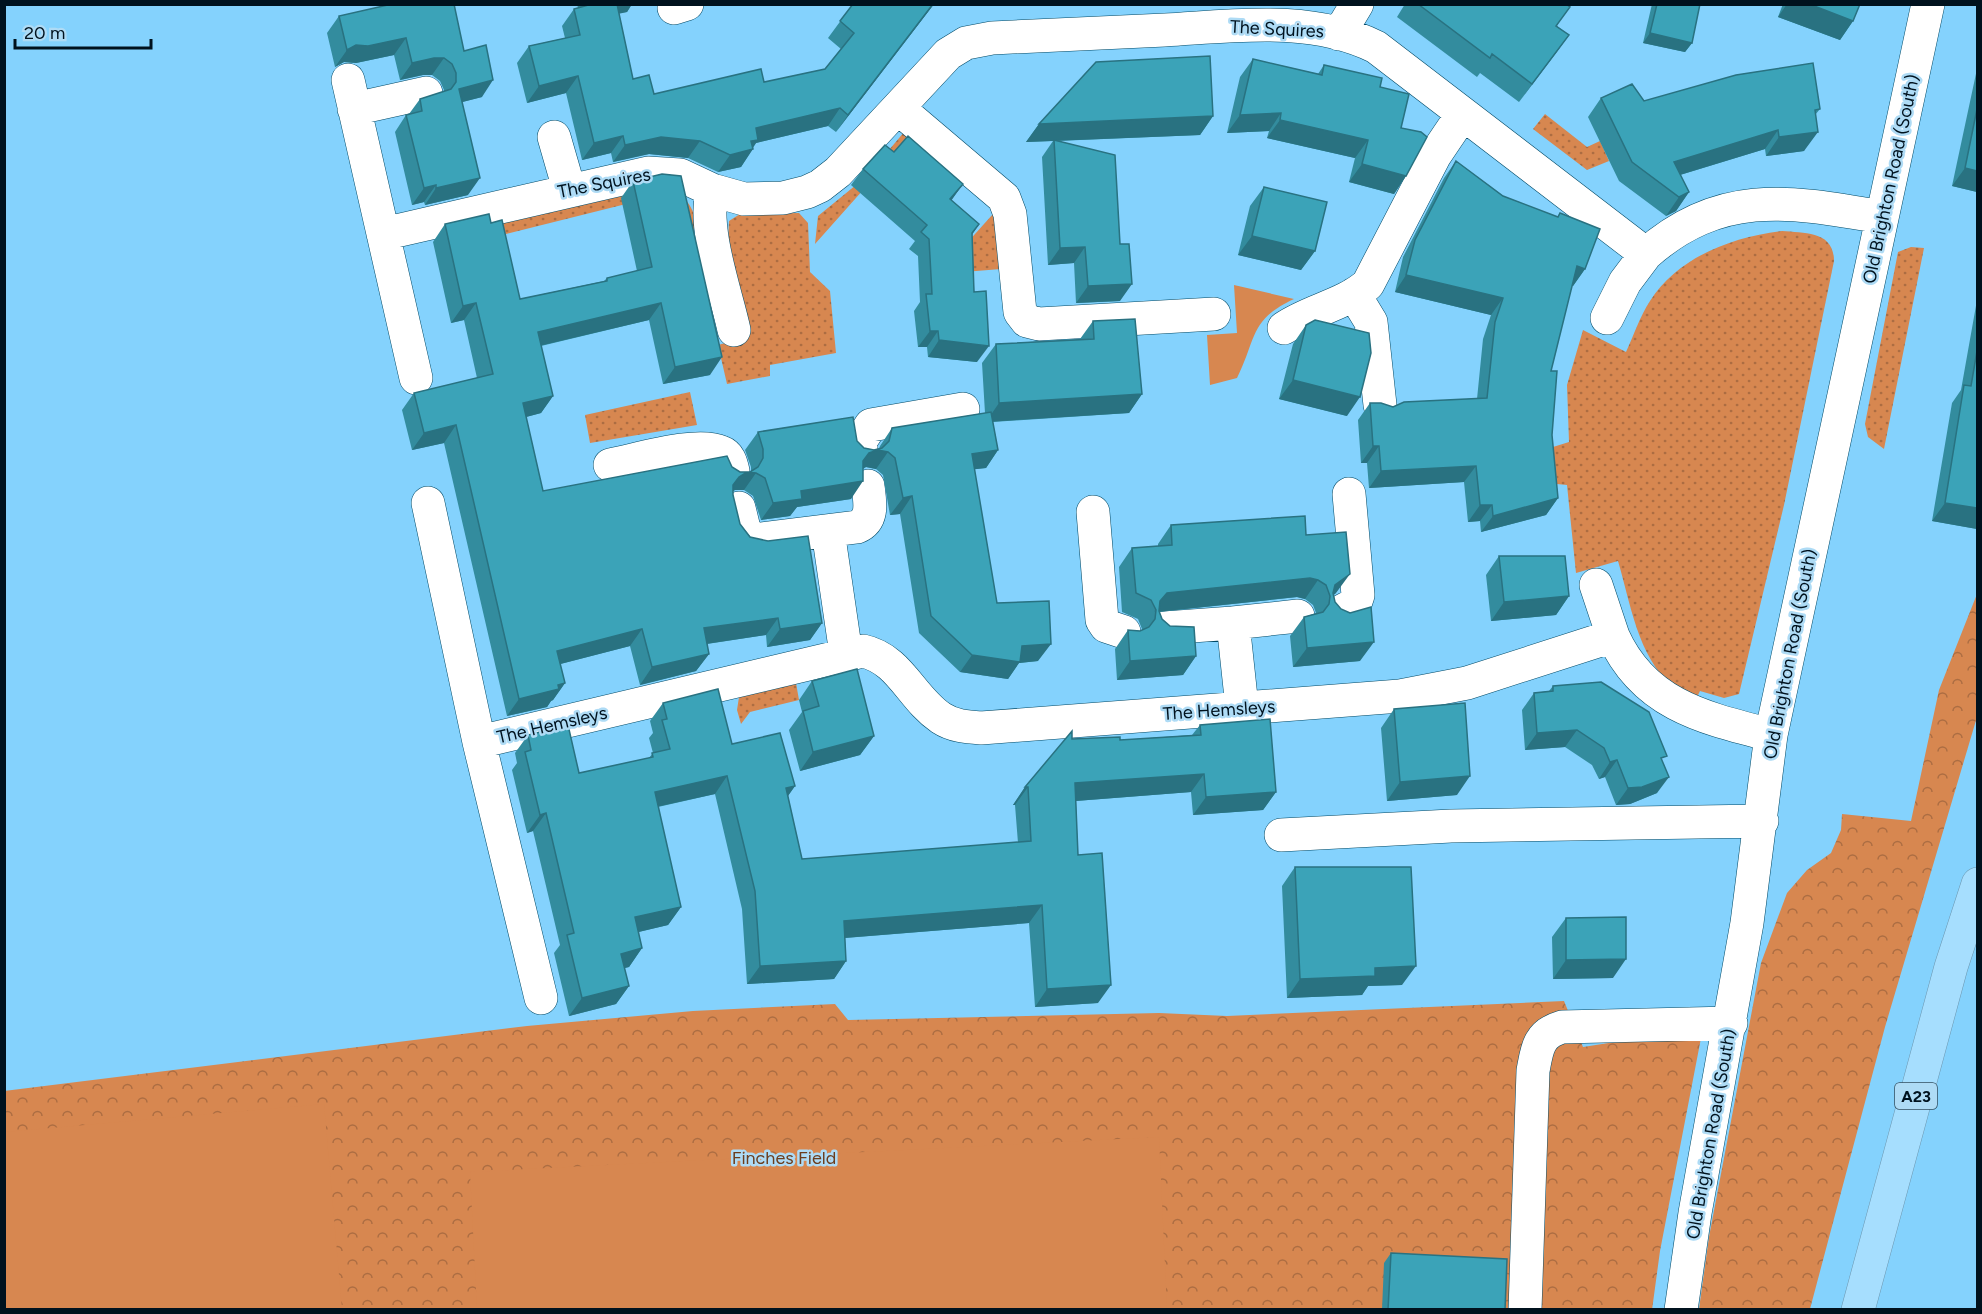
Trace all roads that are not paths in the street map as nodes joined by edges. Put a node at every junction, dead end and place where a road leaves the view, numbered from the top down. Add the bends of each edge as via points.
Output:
1 (1357, 4) edge
2 (1928, 4) edge
3 (1166, 17) edge
4 (1340, 34) junction
5 (426, 93) dead end
6 (898, 108) junction
7 (1462, 115) junction
8 (554, 137) dead end
9 (569, 189) junction
10 (712, 190) junction
11 (1882, 217) junction
12 (383, 234) junction
13 (1646, 254) junction
14 (1354, 294) junction
15 (1214, 314) dead end
16 (1607, 318) dead end
17 (1284, 328) dead end
18 (734, 330) dead end
19 (417, 378) dead end
20 (1380, 405) edge
21 (963, 409) dead end
22 (861, 449) edge
23 (610, 465) dead end
24 (733, 471) edge
25 (867, 486) dead end
26 (1348, 494) dead end
27 (428, 503) dead end
28 (739, 508) edge
29 (1093, 512) dead end
30 (830, 531) junction
31 (1596, 585) dead end
32 (1338, 614) edge
33 (1298, 616) dead end
34 (1233, 623) junction
35 (1164, 628) edge
36 (1124, 632) dead end
37 (1613, 636) junction
38 (846, 654) junction
39 (1242, 707) junction
40 (1771, 735) junction
41 (479, 742) junction
42 (1762, 821) junction
43 (1281, 835) dead end
44 (1977, 884) edge
45 (541, 998) dead end
46 (1731, 1023) junction
47 (1525, 1310) edge
48 (1681, 1310) edge
49 (1858, 1310) edge

1 - 4 street
2 - 11 street, Old Brighton Road (South)
3 - 4 street, The Squires via 1318,28
3 - 6 street, The Squires via 966,43 948,54
4 - 7 street, The Squires via 1376,47
5 - 12 street via 351,95
6 - 10 street, The Squires via 820,186 768,200 744,199
6 - 15 street via 1004,198 1010,214 1020,312 1027,321 1039,324
7 - 13 street, The Squires
7 - 14 street via 1435,154 1372,277
8 - 9 street
9 - 10 street, The Squires via 664,172
9 - 12 street, The Squires
10 - 18 street via 711,228
11 - 13 street via 1790,203 1738,207 1680,229
11 - 40 street, Old Brighton Road (South)
12 - 19 street
13 - 16 street via 1625,282
14 - 17 street via 1308,313
14 - 20 street via 1371,322
21 - 22 street via 871,425 861,440
23 - 24 street via 703,449 728,456
25 - 30 street via 868,517 864,524
26 - 32 street via 1358,595 1355,604
27 - 41 street
28 - 30 street via 746,537 761,540
29 - 36 street via 1102,620 1106,626
30 - 38 street
31 - 37 street
33 - 34 street
34 - 35 street
34 - 39 street
37 - 39 street, The Hemsleys via 1434,691 1320,704
37 - 40 street via 1637,675 1673,704 1718,722
38 - 39 street, The Hemsleys via 863,651 885,660 941,718 960,726 981,728
38 - 41 street, The Hemsleys via 718,688
40 - 42 street, Old Brighton Road (South)
41 - 45 street, The Hemsleys
42 - 43 street via 1451,826
42 - 46 street, Old Brighton Road (South)
44 - 49 highway, A23
46 - 47 street via 1562,1027 1540,1039 1533,1071
46 - 48 street, Old Brighton Road (South)

